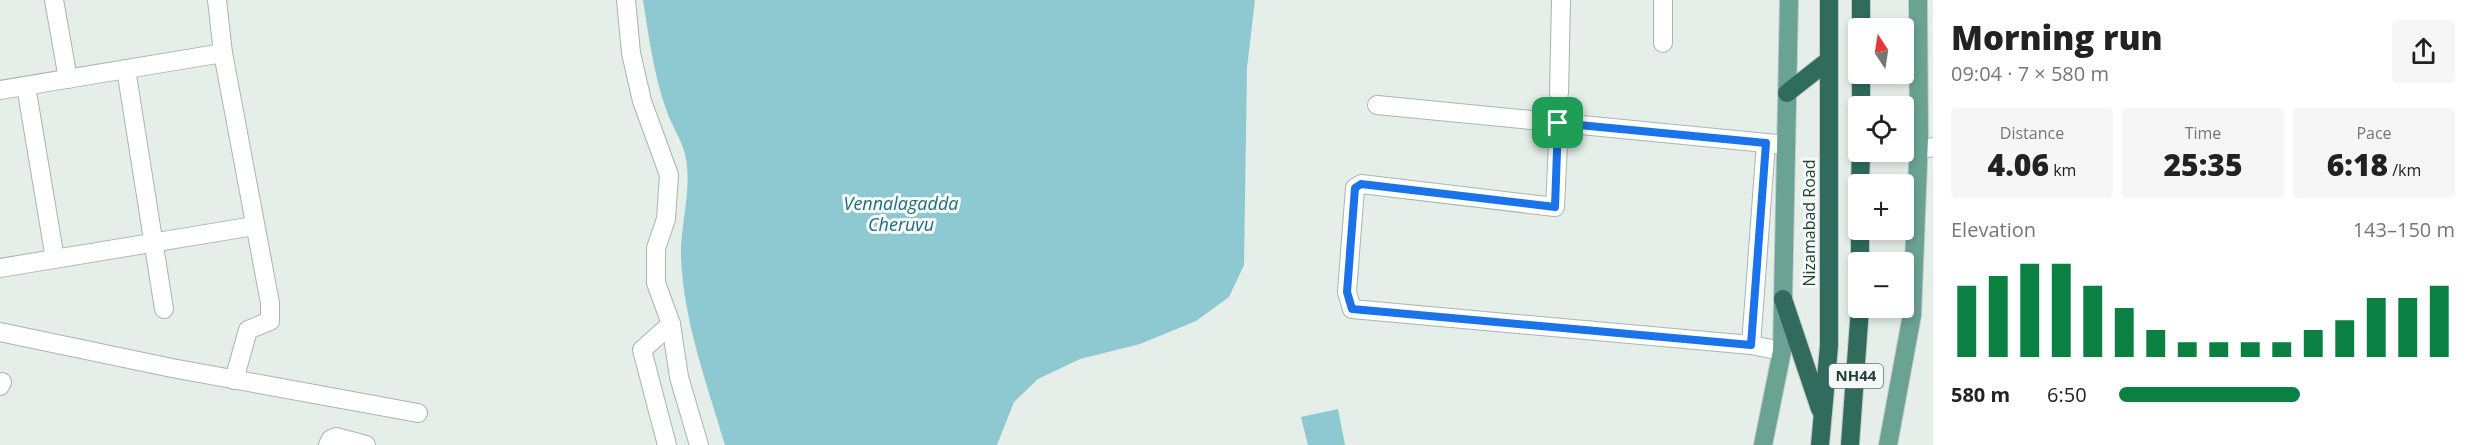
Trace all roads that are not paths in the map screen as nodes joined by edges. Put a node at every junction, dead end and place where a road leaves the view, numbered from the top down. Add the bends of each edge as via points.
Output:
1 (54, 0) edge
2 (217, 0) edge
3 (626, 0) edge
4 (1561, 0) edge
5 (1663, 0) edge
6 (1789, 0) edge
7 (1829, 0) edge
8 (1861, 0) edge
9 (1918, 0) edge
10 (1861, 18) edge
11 (1663, 43) dead end
12 (224, 53) junction
13 (1829, 60) junction
14 (126, 69) junction
15 (68, 79) junction
16 (26, 86) junction
17 (0, 90) edge
18 (1559, 93) dead end
19 (1787, 93) junction
20 (1377, 105) dead end
21 (1558, 123) junction
22 (1766, 143) junction
23 (1786, 145) junction
24 (1918, 148) edge
25 (254, 226) junction
26 (154, 243) junction
27 (55, 259) junction
28 (0, 268) edge
29 (1783, 299) junction
30 (164, 309) dead end
31 (1859, 318) edge
32 (671, 324) junction
33 (0, 332) edge
34 (1751, 345) junction
35 (1782, 351) junction
36 (234, 380) junction
37 (418, 413) dead end
38 (1823, 417) junction
39 (328, 445) edge
40 (366, 445) edge
41 (668, 445) edge
42 (699, 445) edge
43 (1763, 445) edge
44 (1820, 445) edge
45 (1850, 445) edge
46 (1888, 445) edge

1 - 15 street
2 - 12 street
3 - 32 street via 631,53 642,101 669,175 666,219 656,248 656,284
4 - 18 street
5 - 11 street
6 - 19 main road, Nizamabad Road
7 - 13 highway, Nizamabad Road / NH44
8 - 10 highway
9 - 24 main road
12 - 14 street
12 - 25 street
13 - 19 highway
13 - 38 highway, Nizamabad Road / NH44 via 1829,346
14 - 15 street
14 - 26 street
15 - 16 street
16 - 17 street
16 - 27 street
19 - 23 main road, Nizamabad Road
20 - 21 street
21 - 22 street
21 - 34 street via 1555,207 1361,184 1355,188 1347,292 1352,309
22 - 23 street
22 - 34 street
23 - 29 main road, Nizamabad Road
24 - 46 main road via 1911,315
25 - 26 street
25 - 36 street via 270,321 248,330
26 - 27 street
26 - 30 street
27 - 28 street
29 - 35 main road, Nizamabad Road
29 - 38 highway
31 - 45 highway, NH44
32 - 41 street via 642,350
32 - 42 street via 679,377
33 - 36 street
34 - 35 street
35 - 43 main road, Nizamabad Road
36 - 37 street
38 - 44 highway, Nizamabad Road / NH44
39 - 40 street via 336,437

